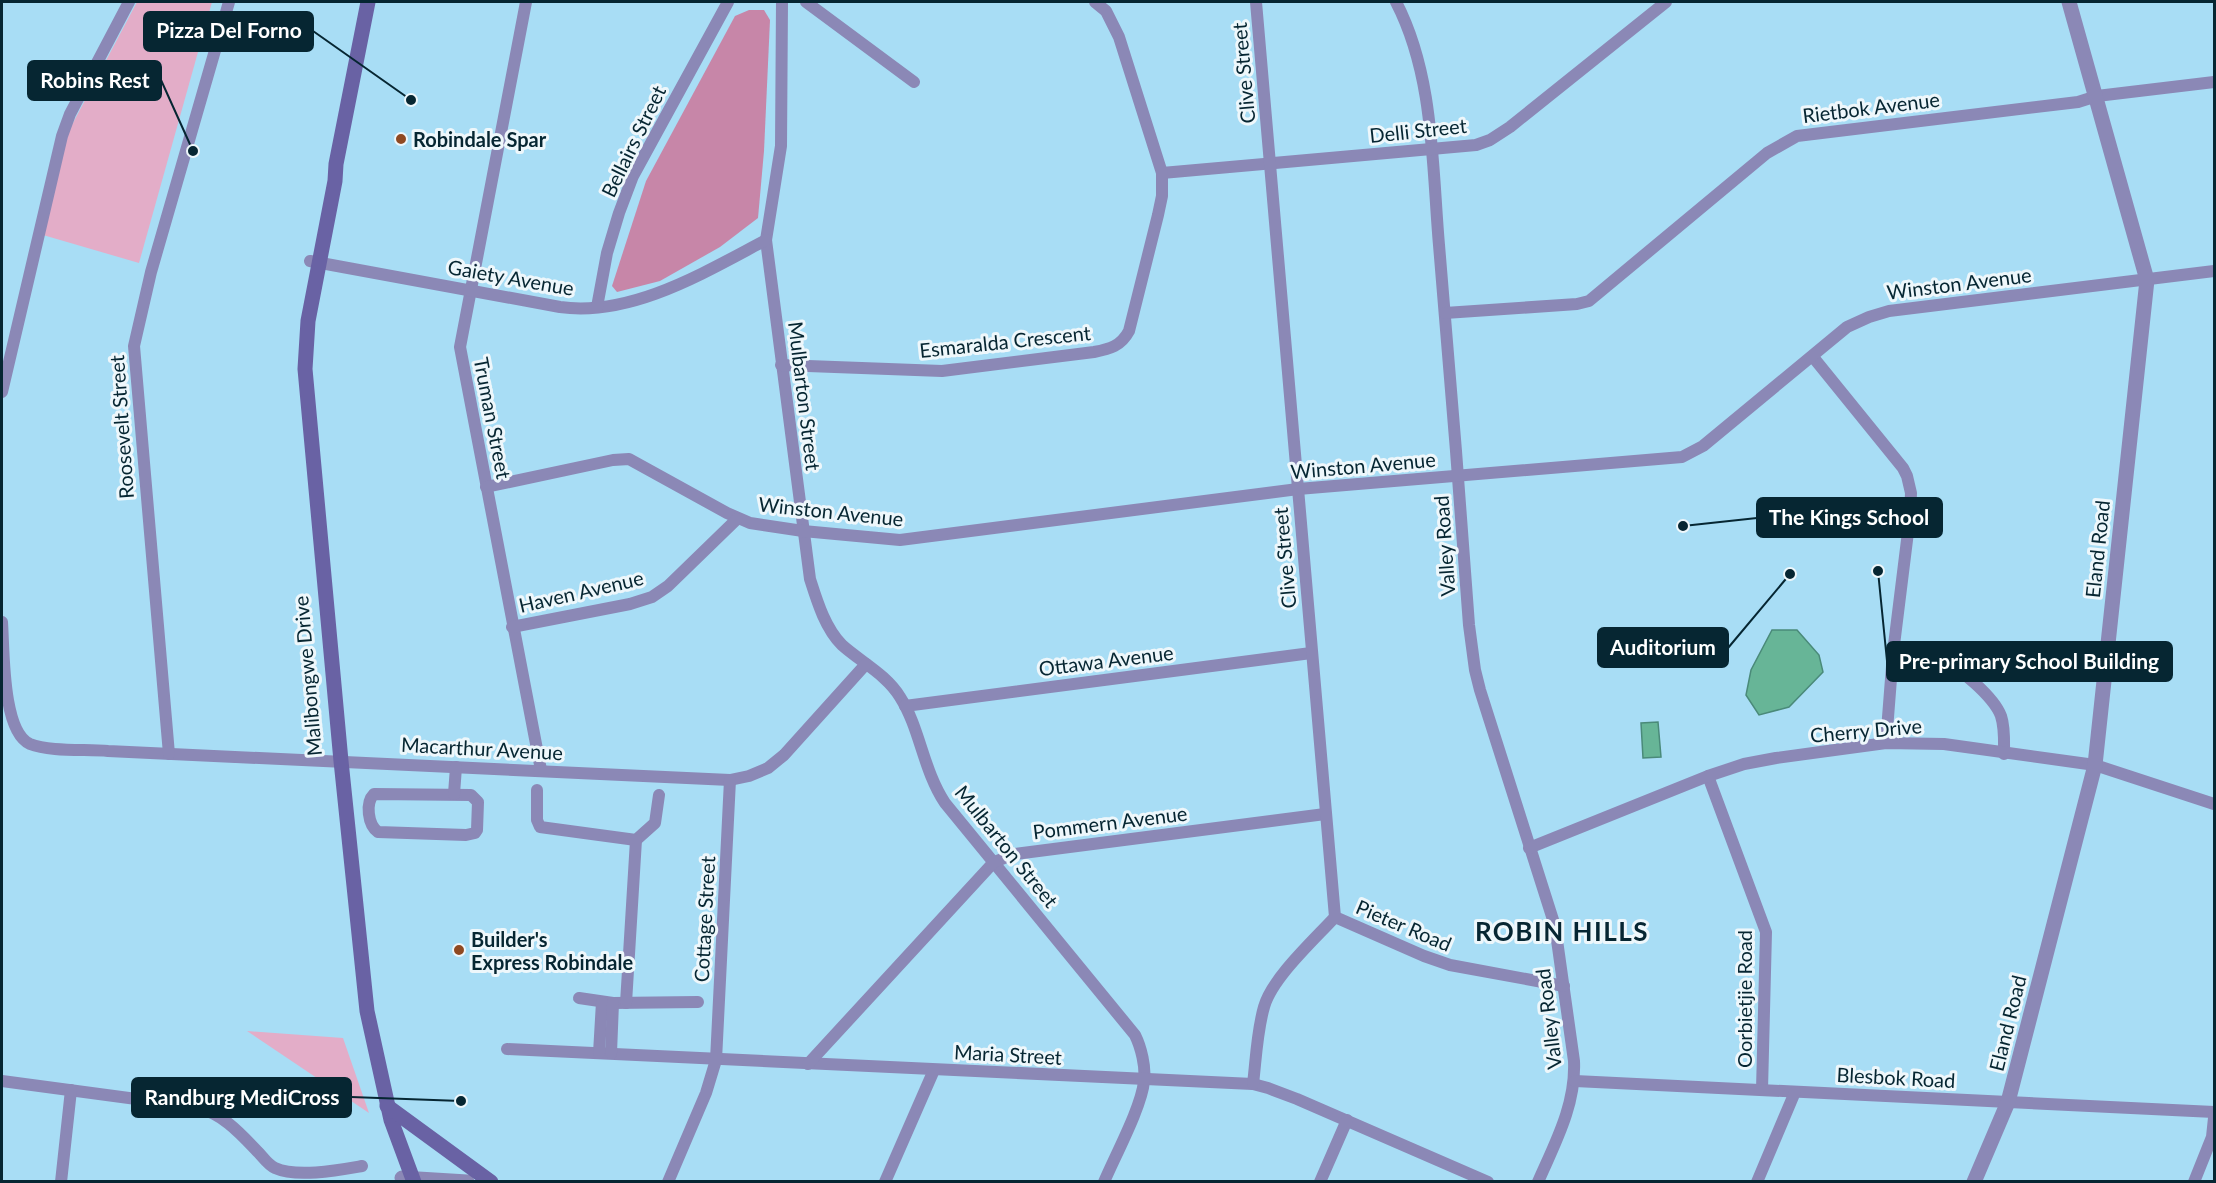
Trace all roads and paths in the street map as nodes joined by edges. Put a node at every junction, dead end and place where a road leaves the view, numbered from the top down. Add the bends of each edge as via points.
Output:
1 (129, 2) edge
2 (229, 2) edge
3 (368, 2) edge
4 (526, 2) edge
5 (728, 2) edge
6 (782, 2) edge
7 (806, 2) edge
8 (1095, 2) edge
9 (1256, 2) edge
10 (1396, 2) edge
11 (1666, 2) edge
12 (2069, 2) edge
13 (1655, 6) edge
14 (914, 82) dead end
15 (2214, 82) edge
16 (2097, 96) junction
17 (1431, 149) junction
18 (1271, 163) junction
19 (1162, 173) junction
20 (766, 240) junction
21 (314, 261) junction
22 (2214, 271) edge
23 (2147, 280) junction
24 (470, 289) junction
25 (597, 307) junction
26 (1444, 313) junction
27 (1813, 357) junction
28 (781, 365) junction
29 (2, 392) edge
30 (1458, 476) junction
31 (486, 486) junction
32 (1298, 489) junction
33 (737, 519) junction
34 (803, 531) junction
35 (2, 622) edge
36 (512, 627) junction
37 (1311, 652) junction
38 (1893, 653) junction
39 (866, 664) junction
40 (905, 706) junction
41 (1886, 743) junction
42 (169, 754) junction
43 (2004, 754) junction
44 (338, 761) junction
45 (2095, 765) junction
46 (456, 766) junction
47 (541, 770) junction
48 (1708, 776) junction
49 (730, 780) junction
50 (537, 790) dead end
51 (454, 794) junction
52 (659, 795) dead end
53 (2214, 804) edge
54 (1325, 814) junction
55 (636, 840) junction
56 (1529, 848) junction
57 (994, 861) junction
58 (1335, 917) junction
59 (1564, 986) junction
60 (579, 998) dead end
61 (607, 1002) junction
62 (698, 1002) dead end
63 (626, 1003) junction
64 (507, 1049) dead end
65 (605, 1053) junction
66 (716, 1060) junction
67 (808, 1064) junction
68 (934, 1070) junction
69 (1144, 1080) junction
70 (2, 1081) edge
71 (1575, 1081) junction
72 (1253, 1084) junction
73 (1762, 1089) junction
74 (72, 1090) junction
75 (1795, 1092) junction
76 (2008, 1102) junction
77 (387, 1106) junction
78 (2214, 1112) edge
79 (2214, 1118) edge
80 (1347, 1120) junction
81 (362, 1166) dead end
82 (408, 1180) edge
83 (61, 1182) edge
84 (467, 1182) edge
85 (491, 1182) edge
86 (668, 1182) edge
87 (885, 1182) edge
88 (1104, 1182) edge
89 (1320, 1182) edge
90 (1488, 1182) edge
91 (1538, 1182) edge
92 (1757, 1182) edge
93 (1974, 1182) edge
94 (2194, 1182) edge

1 - 29 street via 62,136
2 - 42 street, Roosevelt Street via 150,272 134,346
3 - 21 main road, Malibongwe Drive via 335,180
4 - 24 street, Truman Street
5 - 25 street, Bellairs Street via 633,176 608,253
6 - 20 street, Mulbarton Street via 781,146
7 - 14 street
8 - 19 street, Esmaralda Crescent via 1106,11 1119,38
9 - 18 street, Clive Street
10 - 17 street, Valley Road via 1420,65
11 - 13 street, Delli Street
12 - 16 street, Eland Road
13 - 17 street, Delli Street via 1499,135 1476,145
15 - 16 street, Rietbok Avenue
16 - 23 street, Eland Road
16 - 26 street, Rietbok Avenue via 2078,102 1797,136 1767,153 1589,301
17 - 18 street, Delli Street
17 - 26 street, Valley Road
18 - 19 street, Delli Street
18 - 32 street, Clive Street
19 - 28 street, Esmaralda Crescent via 1158,215 1129,331 1116,346 942,371
20 - 25 street, Gaiety Avenue via 663,292
20 - 28 street, Mulbarton Street
21 - 24 street, Gaiety Avenue
21 - 44 main road, Malibongwe Drive via 306,375
22 - 23 street, Winston Avenue
23 - 27 street, Winston Avenue via 1889,311 1847,327
23 - 45 street, Eland Road
24 - 25 street, Gaiety Avenue via 572,309
24 - 31 street, Truman Street via 460,347
26 - 30 street, Valley Road
27 - 30 street, Winston Avenue via 1688,455
27 - 38 street via 1903,468 1909,483 1910,516
28 - 34 street, Mulbarton Street
30 - 32 street, Winston Avenue
30 - 56 street, Valley Road via 1475,670
31 - 33 street, Winston Avenue via 628,459
31 - 36 street, Truman Street
32 - 34 street, Winston Avenue via 916,539 887,540
32 - 37 street, Clive Street
33 - 34 street, Winston Avenue
33 - 36 street, Haven Avenue via 652,597
34 - 39 street, Mulbarton Street via 810,579 826,620 842,644
35 - 42 street, Macarthur Avenue via 8,703 15,730 24,740 50,747
36 - 47 street, Truman Street
37 - 40 street, Ottawa Avenue
37 - 54 street, Clive Street
38 - 41 street
38 - 43 street via 1941,659 1978,688 2001,717
39 - 40 street, Mulbarton Street via 893,687
39 - 49 street, Macarthur Avenue via 784,755 749,777
40 - 57 street, Mulbarton Street via 936,789
41 - 43 street, Cherry Drive via 1927,743
41 - 48 street, Cherry Drive via 1755,761
42 - 44 street, Macarthur Avenue
43 - 45 street, Cherry Drive
44 - 46 street, Macarthur Avenue
44 - 77 main road, Malibongwe Drive via 368,1011
44 - 82 main road, Malibongwe Drive via 359,1015 382,1121
45 - 53 street, Cherry Drive
45 - 76 street, Eland Road
46 - 47 street, Macarthur Avenue
46 - 51 street
47 - 49 street, Macarthur Avenue
48 - 56 street, Cherry Drive
48 - 73 street, Oorbietjie Road via 1766,932
49 - 66 street, Cottage Street
50 - 55 street via 540,827
51 - 51 street via 471,795 477,800 475,833 378,832 371,825 369,800 375,794
52 - 55 street via 655,823
54 - 57 street, Pommern Avenue via 1015,854
54 - 58 street, Clive Street
55 - 63 street
56 - 59 street, Valley Road via 1553,919
57 - 67 street
57 - 69 street, Mulbarton Street via 1131,1029 1140,1047
58 - 59 street, Pieter Road via 1450,965
58 - 72 street via 1280,977 1268,997 1261,1019
59 - 71 street, Valley Road
60 - 61 street
61 - 63 street
61 - 65 street
62 - 63 street
64 - 65 street, Maria Street
65 - 66 street, Maria Street
66 - 67 street, Maria Street
66 - 86 street, Cottage Street
67 - 68 street, Maria Street
68 - 69 street, Maria Street
68 - 87 street
69 - 72 street, Maria Street
69 - 88 street
70 - 74 street
71 - 73 street, Blesbok Road
71 - 91 street via 1564,1121
72 - 80 street, Maria Street
73 - 75 street, Blesbok Road
74 - 81 street via 210,1111 227,1121 271,1165 284,1171
74 - 83 street
75 - 76 street, Blesbok Road
75 - 92 street
76 - 78 street, Blesbok Road
76 - 93 street, Eland Road
77 - 82 main road, Malibongwe Drive
77 - 85 main road
79 - 94 street via 2212,1137
80 - 89 street
80 - 90 street, Maria Street
82 - 84 street

